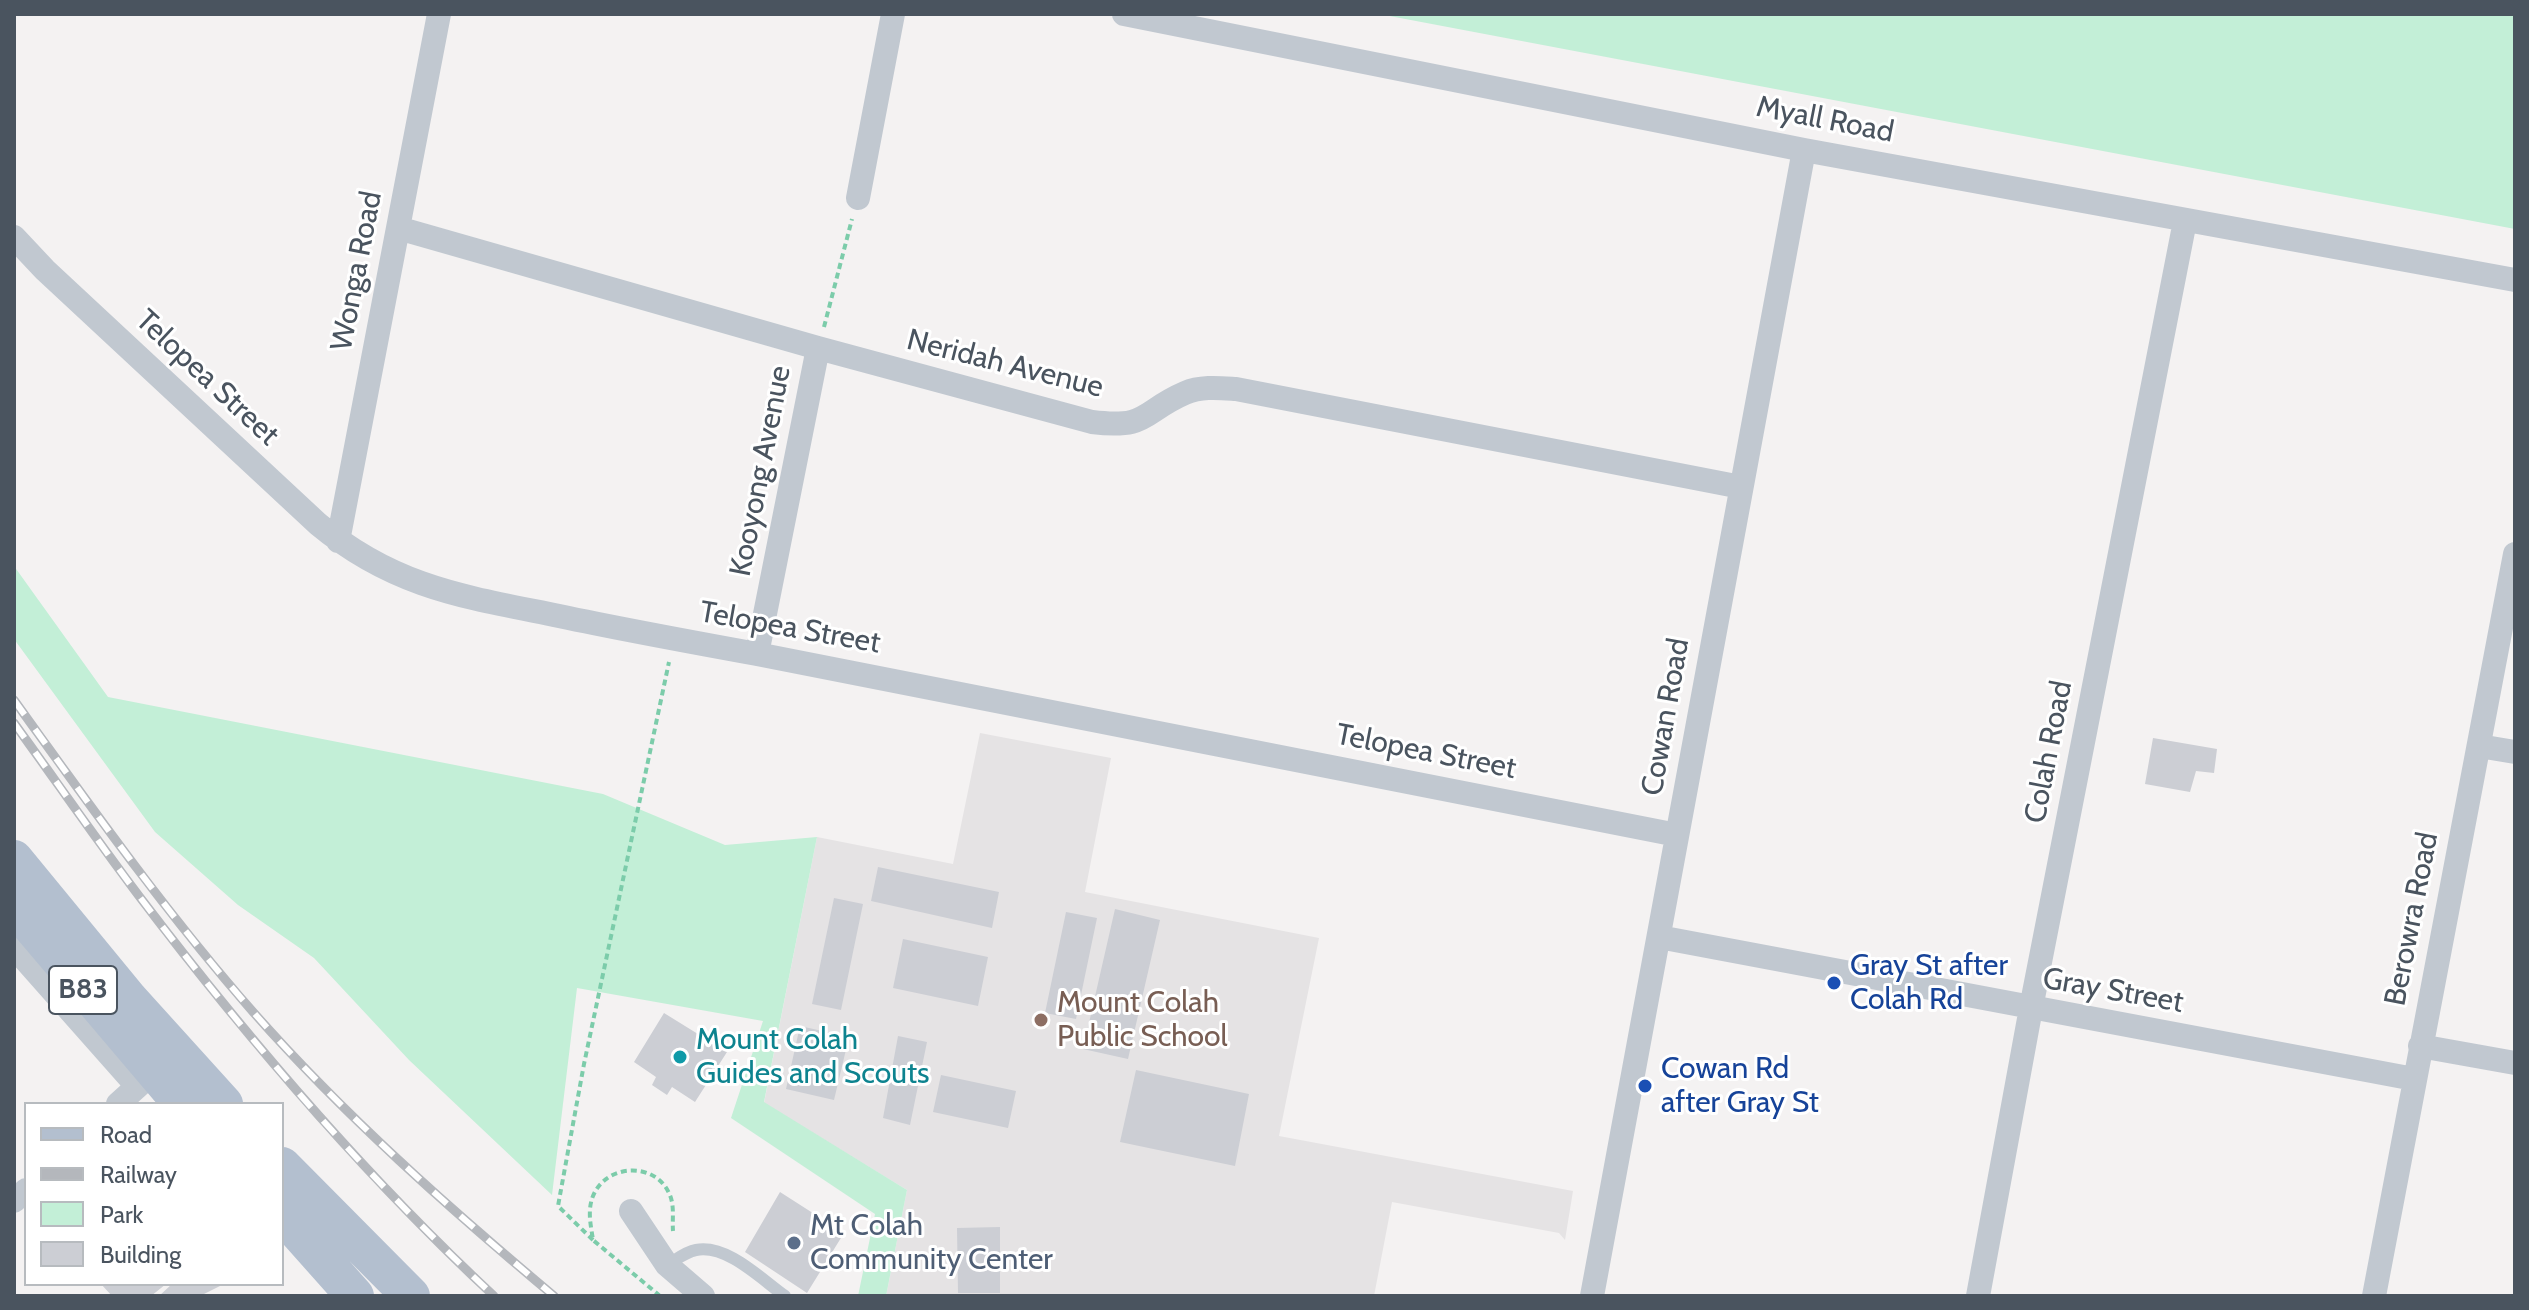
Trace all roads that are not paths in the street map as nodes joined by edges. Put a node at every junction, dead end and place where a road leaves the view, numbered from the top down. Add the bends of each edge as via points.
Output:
1 (439, 14) edge
2 (893, 14) edge
3 (1124, 14) edge
4 (1804, 150) junction
5 (858, 198) road end
6 (2185, 221) junction
7 (398, 228) junction
8 (14, 237) edge
9 (2515, 280) edge
10 (818, 348) junction
11 (1741, 487) junction
12 (338, 541) junction
13 (2515, 554) edge
14 (2508, 626) edge
15 (757, 654) junction
16 (2479, 746) junction
17 (2515, 752) edge
18 (1677, 835) junction
19 (14, 859) edge
20 (14, 906) edge
21 (1659, 937) junction
22 (14, 947) edge
23 (129, 999) junction
24 (2031, 1008) junction
25 (2420, 1046) junction
26 (2515, 1063) edge
27 (145, 1079) junction
28 (2414, 1079) junction
29 (120, 1102) edge
30 (179, 1102) edge
31 (219, 1102) edge
32 (222, 1102) edge
33 (284, 1169) edge
34 (631, 1211) dead end
35 (284, 1216) edge
36 (667, 1265) junction
37 (351, 1284) edge
38 (411, 1296) edge
39 (703, 1296) edge
40 (785, 1296) edge
41 (1592, 1296) edge
42 (1978, 1296) edge
43 (2374, 1296) edge

1 - 7 street, Wonga Road
2 - 5 street
3 - 4 street, Myall Road
4 - 6 street, Myall Road
4 - 11 street, Cowan Road
6 - 9 street, Myall Road
6 - 24 street, Colah Road
7 - 10 street, Neridah Avenue
7 - 12 street, Wonga Road
8 - 12 street, Telopea Street
10 - 11 street, Neridah Avenue via 1092,422 1139,421 1186,392 1236,389
10 - 15 street, Kooyong Avenue
11 - 18 street, Cowan Road
12 - 15 street, Telopea Street via 381,568 441,591
13 - 14 street, Berowra Road
14 - 16 street, Berowra Road
15 - 18 street, Telopea Street
16 - 17 street
16 - 25 street, Berowra Road
18 - 21 street, Cowan Road
19 - 23 main road, B83
20 - 27 main road, B83
21 - 24 street, Gray Street
21 - 41 street, Cowan Road
22 - 27 street
23 - 27 street via 154,1054
23 - 32 main road, B83
24 - 28 street, Gray Street
24 - 42 street, Colah Road
25 - 26 street
25 - 28 street, Berowra Road
27 - 29 street
27 - 30 main road, B83
27 - 31 street via 167,1071 194,1093
28 - 43 street, Berowra Road
33 - 37 main road
34 - 36 street
35 - 37 main road
36 - 39 street
36 - 40 lane via 688,1253 713,1250
37 - 38 main road

